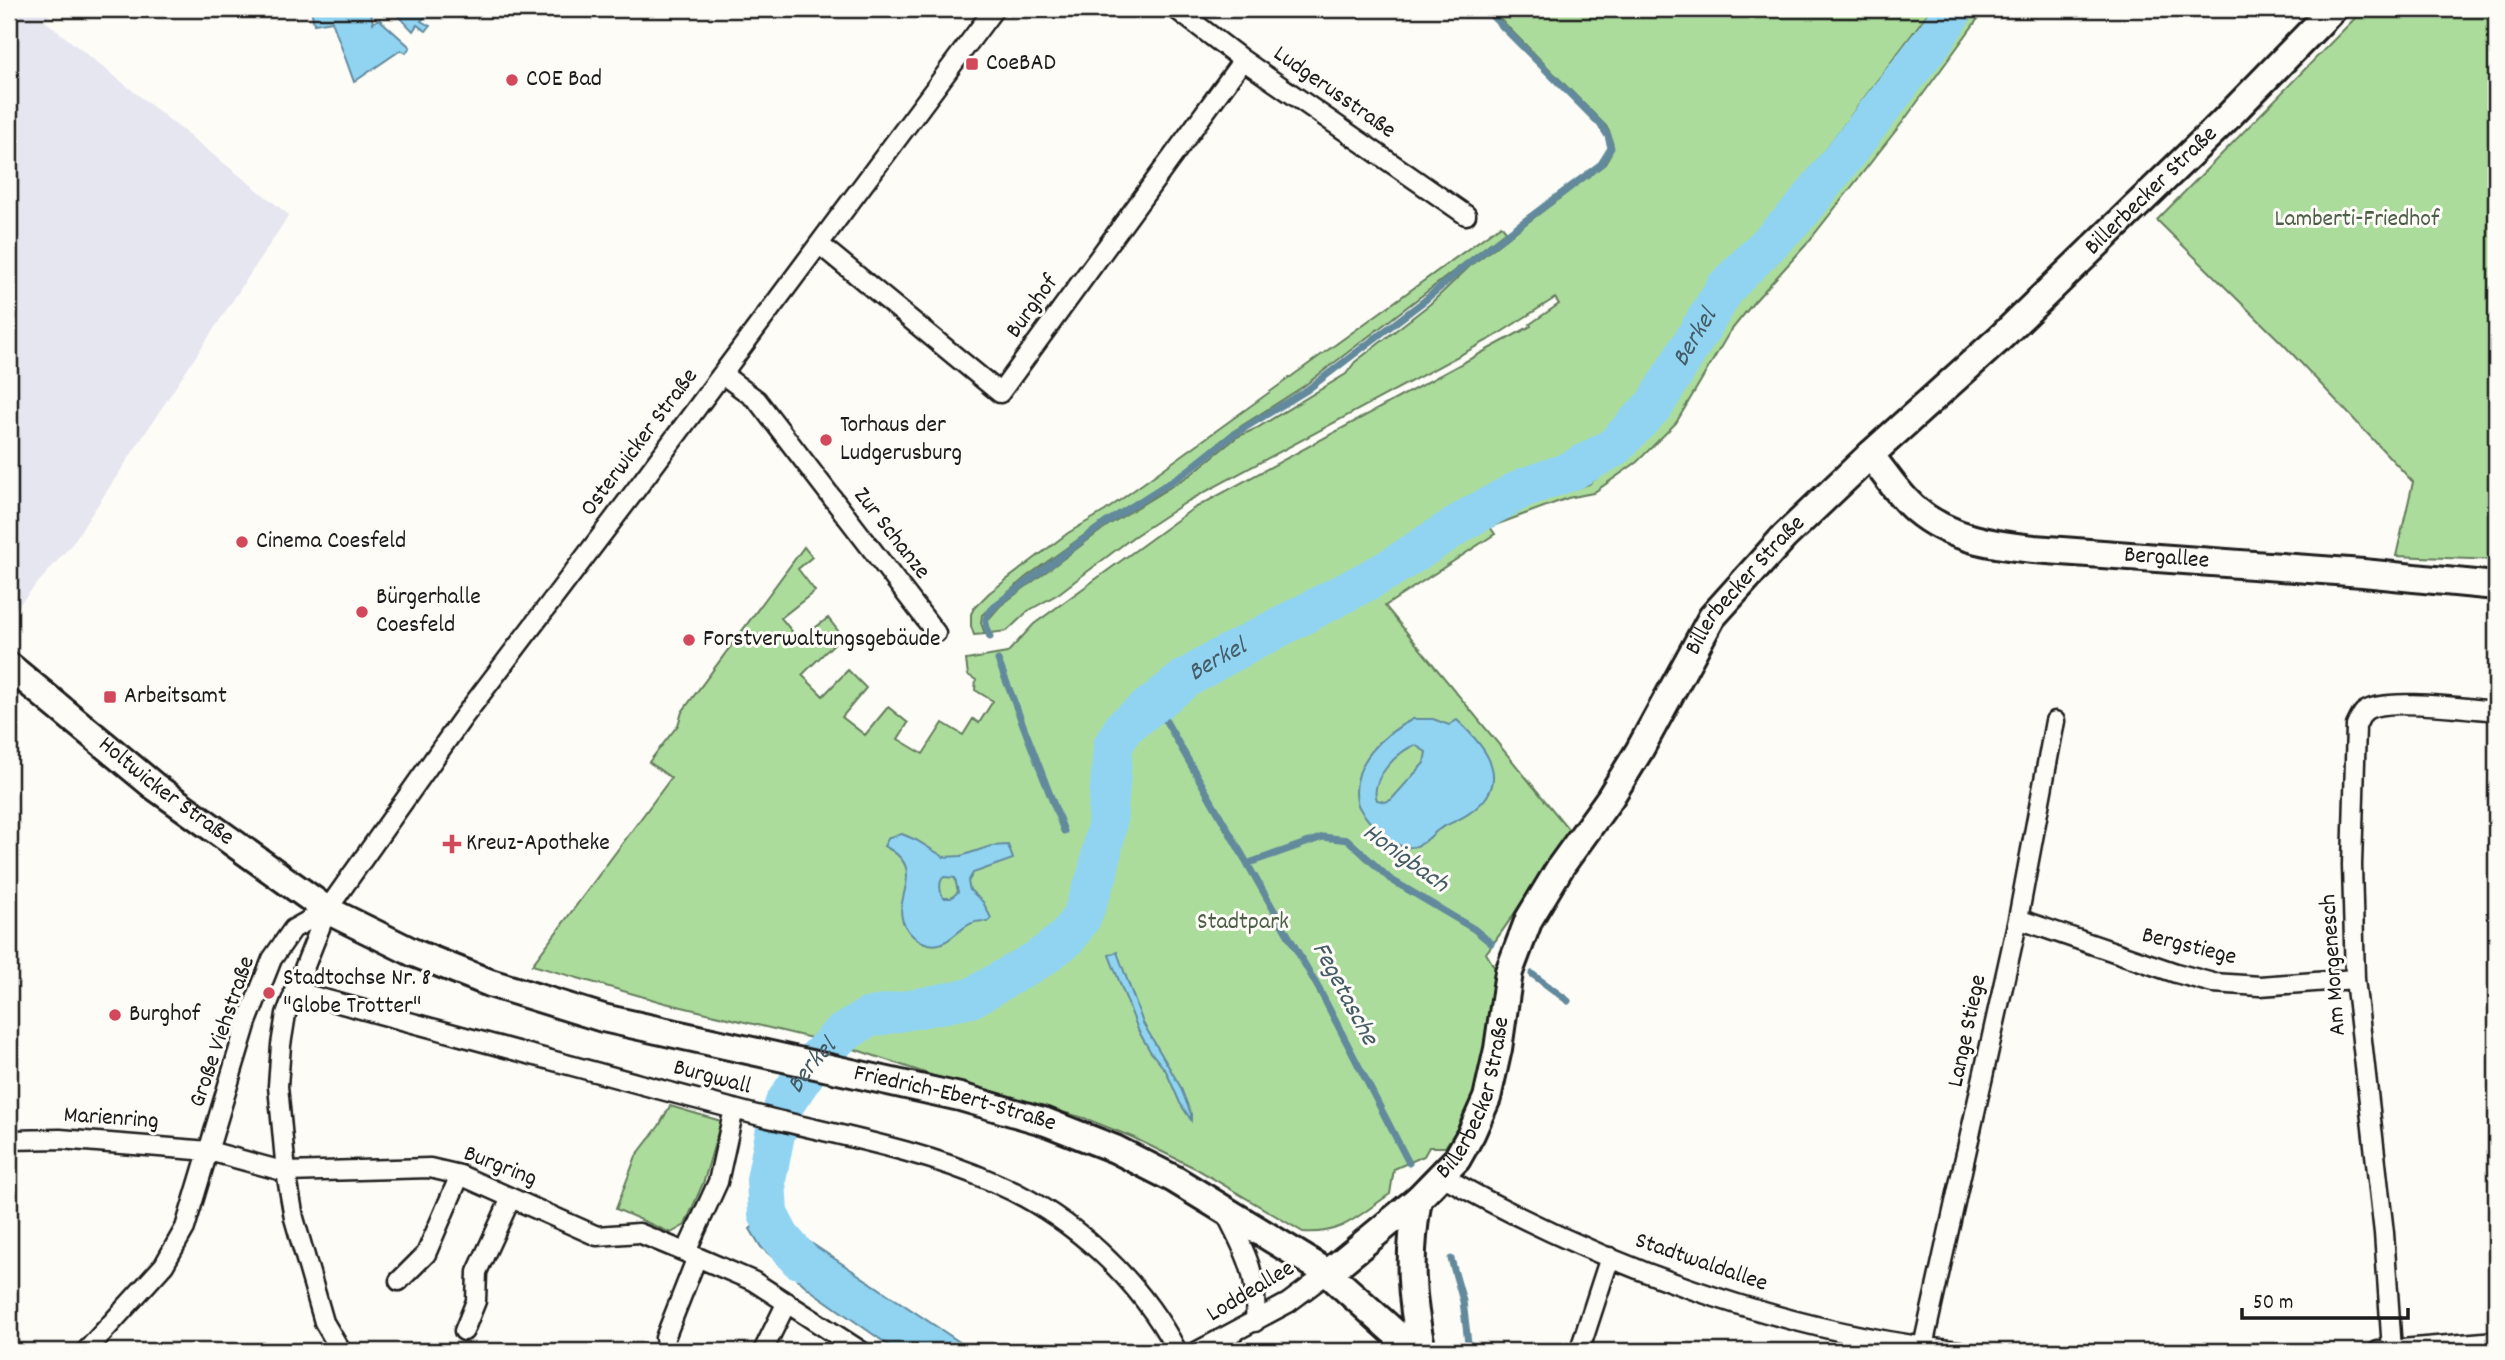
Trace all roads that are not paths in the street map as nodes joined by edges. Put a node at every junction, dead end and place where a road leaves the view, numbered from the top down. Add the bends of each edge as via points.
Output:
1 (995, 9) edge
2 (1176, 9) edge
3 (2333, 9) edge
4 (1243, 60) junction
5 (1466, 215) dead end
6 (819, 244) junction
7 (722, 374) junction
8 (1870, 456) junction
9 (2496, 586) edge
10 (936, 633) dead end
11 (9, 666) edge
12 (2496, 710) edge
13 (2055, 721) dead end
14 (327, 910) junction
15 (2018, 919) junction
16 (2355, 979) junction
17 (294, 991) junction
18 (733, 1109) junction
19 (9, 1140) edge
20 (209, 1151) junction
21 (286, 1172) junction
22 (460, 1175) junction
23 (1442, 1176) junction
24 (511, 1198) junction
25 (1418, 1199) junction
26 (1222, 1207) junction
27 (692, 1254) junction
28 (1609, 1257) junction
29 (1328, 1273) junction
30 (399, 1281) dead end
31 (787, 1302) junction
32 (1255, 1322) junction
33 (464, 1331) dead end
34 (665, 1338) dead end
35 (2496, 1341) edge
36 (1581, 1346) dead end
37 (336, 1349) edge
38 (1923, 1349) edge
39 (86, 1351) edge
40 (763, 1351) edge
41 (861, 1351) edge
42 (1177, 1351) edge
43 (1198, 1351) edge
44 (1415, 1351) edge
45 (1423, 1351) edge
46 (1959, 1351) edge
47 (2385, 1351) edge

1 - 6 street, Osterwicker Straße
2 - 4 street, Ludgerusstraße
3 - 8 main road, Billerbecker Straße via 2038,302
4 - 5 street, Ludgerusstraße
4 - 6 street, Burghof via 1000,393
6 - 7 street, Osterwicker Straße
7 - 10 street, Zur Schanze via 757,400
7 - 14 street, Osterwicker Straße via 461,719
8 - 9 main road, Bergallee via 1932,523 1994,544
8 - 23 main road, Billerbecker Straße via 1784,537 1712,617 1639,751 1529,919 1509,972 1487,1098 1457,1159
11 - 14 main road, Holtwicker Straße via 153,786
12 - 16 street, Am Morgenesch via 2378,705 2364,712 2356,726
13 - 15 street, Lange Stiege
14 - 17 street
14 - 20 street, Große Viehstraße via 293,929 272,959 247,1022
14 - 26 main road, Friedrich-Ebert-Straße via 414,953 490,983 603,1018 960,1097 1046,1122 1115,1149
15 - 16 street, Bergstiege via 2213,983 2260,986
15 - 38 street, Lange Stiege
16 - 47 street, Am Morgenesch via 2384,1233
17 - 18 street, Burgwall
17 - 21 street via 286,1014 278,1086
18 - 27 street via 718,1182
18 - 42 street, Burgwall via 918,1155 994,1182 1035,1204 1073,1229 1122,1273
19 - 20 street, Marienring via 60,1139
20 - 21 street, Marienring
20 - 39 street, Große Viehstraße via 185,1228 164,1265
21 - 22 street, Burgring via 430,1168
21 - 37 street via 294,1218
22 - 24 street, Burgring
22 - 30 street via 426,1254
23 - 25 main road, Billerbecker Straße
23 - 28 street, Stadtwaldallee via 1501,1209
24 - 27 street, Burgring via 597,1236 639,1233
24 - 33 street via 477,1272 476,1301
25 - 29 main road, Billerbecker Straße
25 - 45 main road via 1411,1278
26 - 29 main road, Friedrich-Ebert-Straße
26 - 32 street via 1250,1262
27 - 31 street, Burgring
27 - 34 street
28 - 36 street
28 - 38 street, Stadtwaldallee via 1756,1308
29 - 32 street, Loddeallee
29 - 44 main road, Friedrich-Ebert-Straße
31 - 40 street
31 - 41 street, Burgring
32 - 43 street, Loddeallee
35 - 47 street
38 - 46 street, Stadtwaldallee

